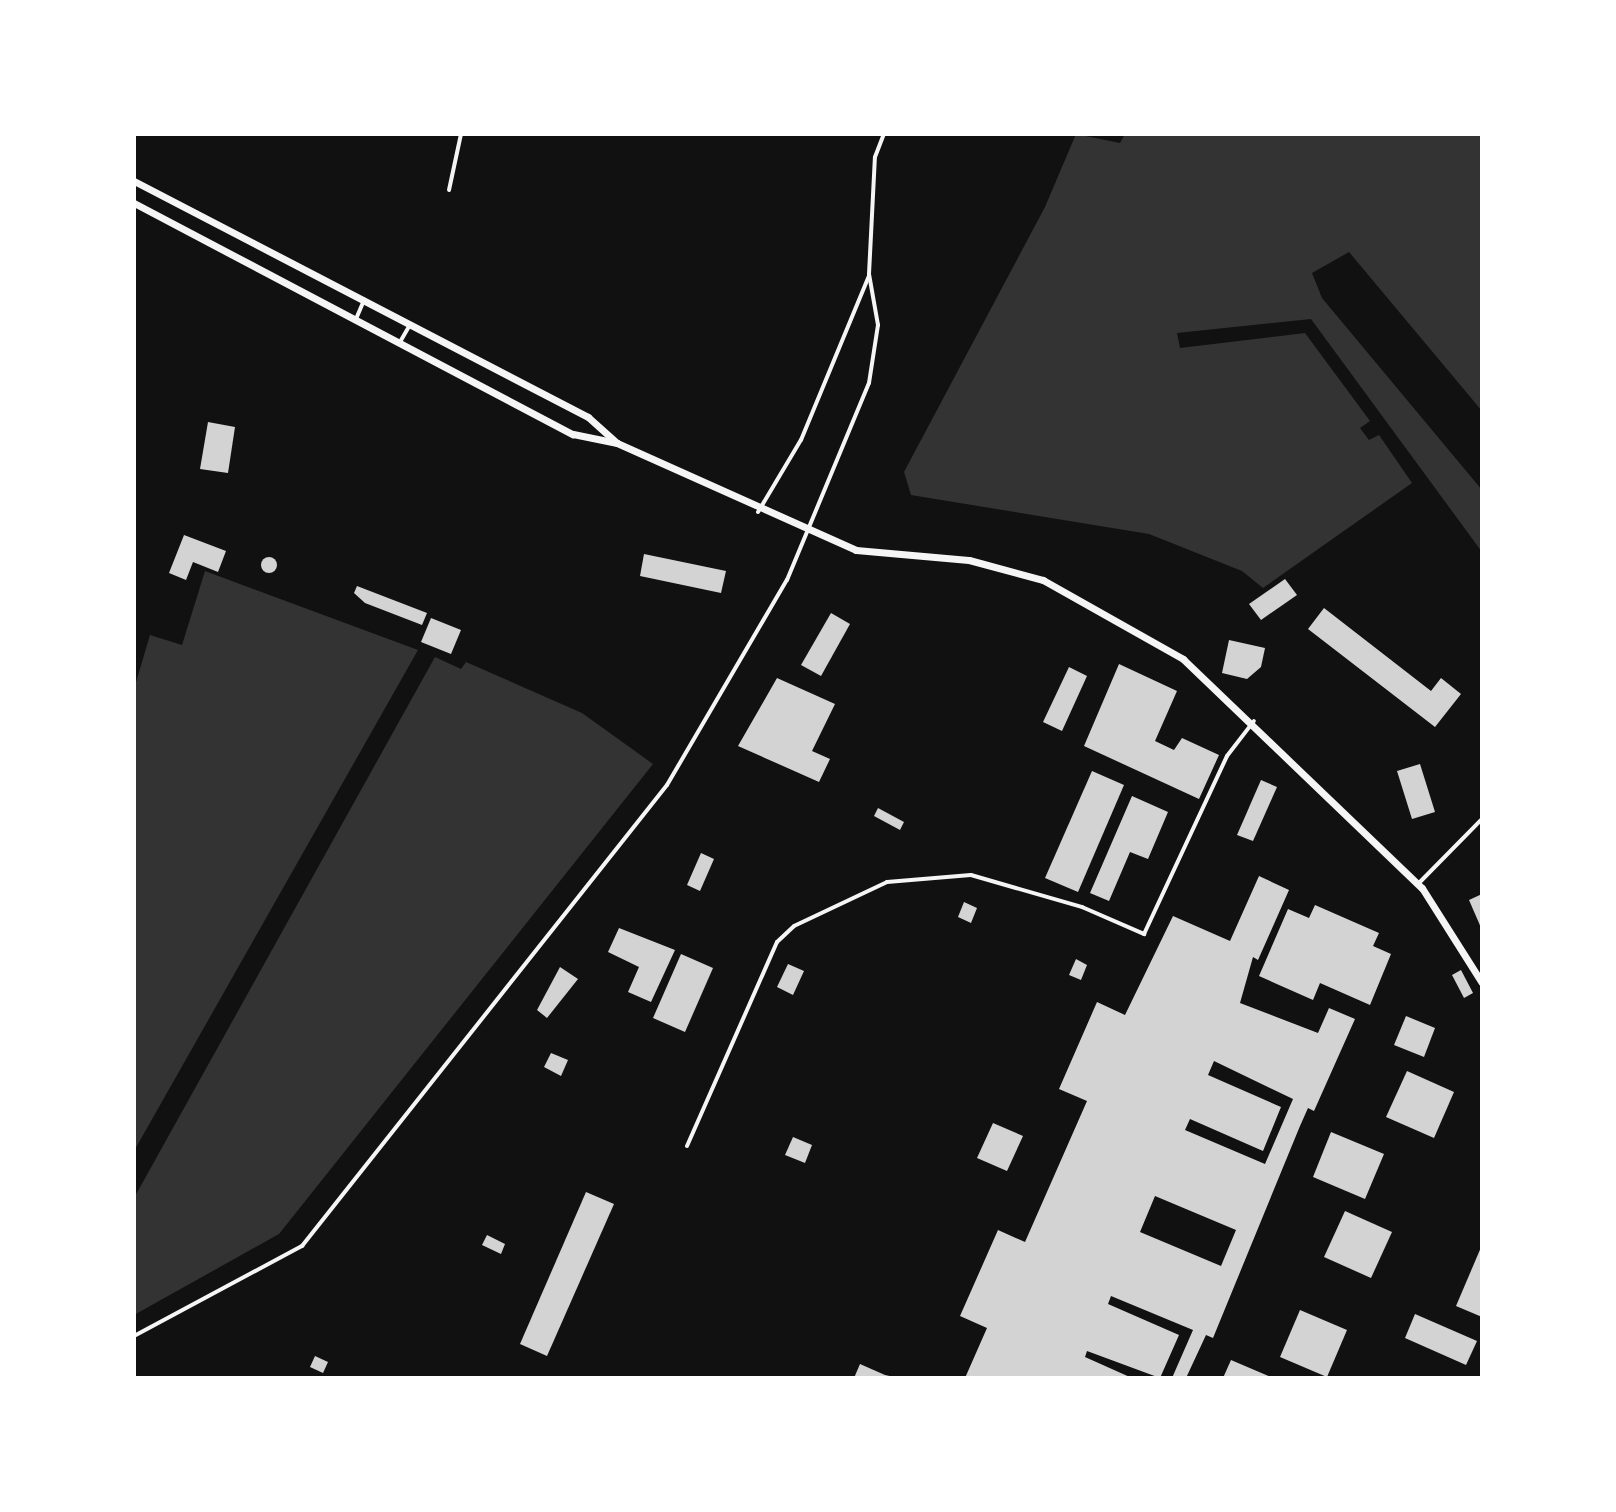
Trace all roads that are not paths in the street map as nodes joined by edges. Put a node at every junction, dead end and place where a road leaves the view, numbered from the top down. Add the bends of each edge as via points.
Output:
1 (461, 134) edge
2 (884, 134) edge
3 (135, 182) edge
4 (449, 190) dead end
5 (134, 203) edge
6 (869, 274) junction
7 (364, 300) junction
8 (356, 319) junction
9 (410, 325) junction
10 (400, 342) junction
11 (617, 443) junction
12 (758, 512) junction
13 (805, 532) junction
14 (1254, 721) junction
15 (1482, 819) edge
16 (1418, 884) junction
17 (1482, 983) edge
18 (687, 1146) dead end
19 (134, 1336) edge

1 - 4 lane
2 - 6 lane via 875,157
3 - 7 street
5 - 8 street
6 - 12 lane via 801,440
6 - 13 lane via 878,325 869,383
7 - 8 lane
7 - 9 street
8 - 10 street
9 - 10 lane
9 - 11 street via 588,417
10 - 11 street via 573,434
11 - 12 street
12 - 13 street
13 - 14 street via 856,550 969,560 1043,580 1183,659
13 - 19 lane via 787,580 667,785 317,1230 302,1246
14 - 16 street
14 - 18 lane via 1236,738 1144,934 1082,907 971,875 887,882 794,926 777,942
15 - 16 lane
16 - 17 street

